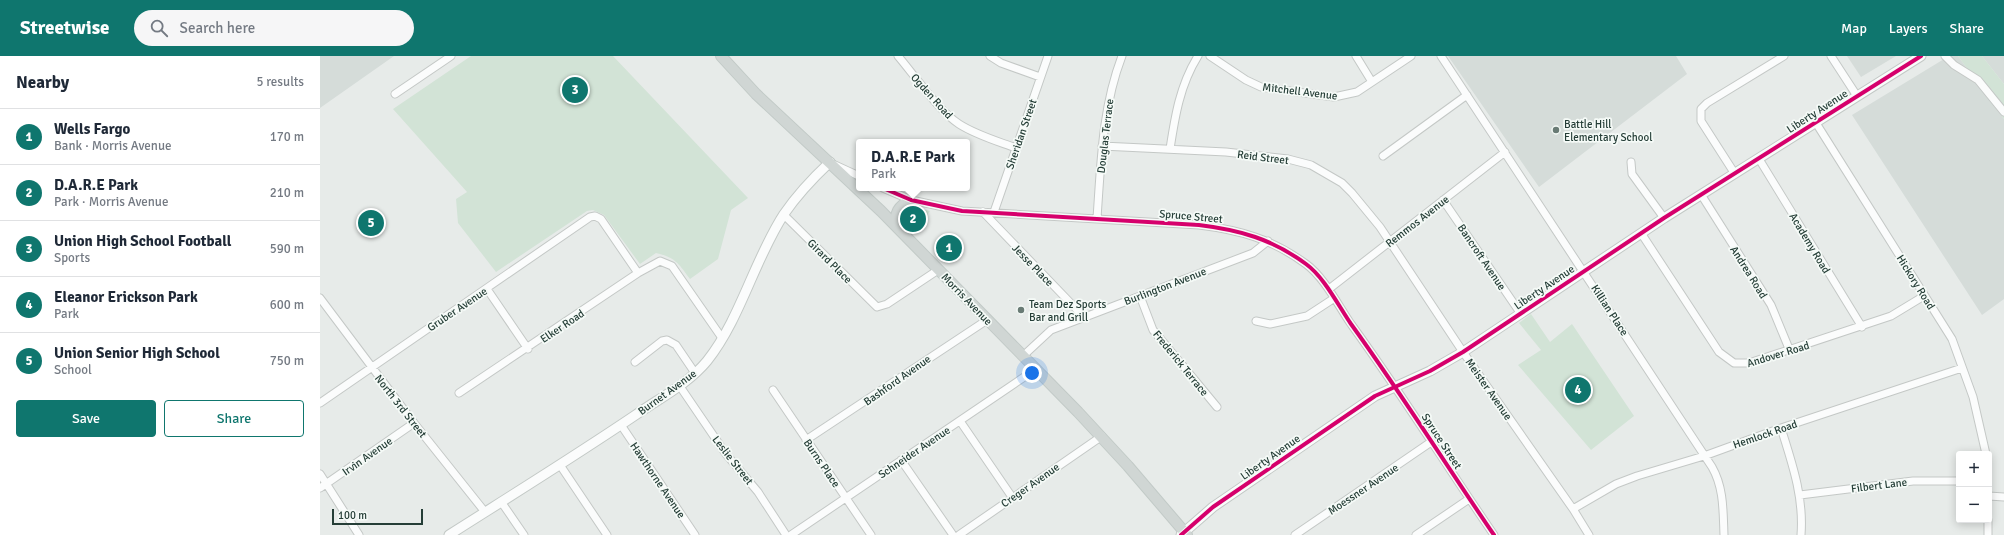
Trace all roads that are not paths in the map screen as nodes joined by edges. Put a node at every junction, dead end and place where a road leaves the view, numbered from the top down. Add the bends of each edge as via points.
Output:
1 (451, 56) edge
2 (721, 56) edge
3 (898, 56) edge
4 (990, 56) edge
5 (1048, 56) edge
6 (1122, 56) edge
7 (1198, 56) edge
8 (1210, 56) edge
9 (1356, 56) edge
10 (1411, 56) edge
11 (1441, 56) edge
12 (1784, 56) edge
13 (1831, 56) edge
14 (1921, 56) edge
15 (1945, 56) edge
16 (1040, 77) junction
17 (1372, 82) junction
18 (395, 94) dead end
19 (1467, 94) junction
20 (1857, 96) junction
21 (2004, 112) edge
22 (1816, 123) junction
23 (1102, 146) junction
24 (1016, 148) junction
25 (1170, 149) junction
26 (1505, 152) junction
27 (1383, 156) dead end
28 (1759, 159) junction
29 (830, 162) junction
30 (1631, 162) dead end
31 (1735, 174) junction
32 (856, 175) edge
33 (856, 187) edge
34 (860, 191) edge
35 (890, 191) edge
36 (1702, 196) junction
37 (911, 200) junction
38 (1444, 200) junction
39 (983, 212) junction
40 (994, 212) junction
41 (784, 215) junction
42 (1097, 218) junction
43 (1664, 218) junction
44 (897, 227) junction
45 (1641, 233) junction
46 (1268, 241) junction
47 (1390, 243) junction
48 (938, 270) junction
49 (1584, 270) junction
50 (638, 273) junction
51 (487, 289) junction
52 (1329, 289) junction
53 (1140, 296) junction
54 (1924, 296) junction
55 (320, 298) edge
56 (1333, 298) junction
57 (1520, 314) junction
58 (1084, 317) junction
59 (987, 320) junction
60 (1256, 321) dead end
61 (1862, 327) junction
62 (722, 338) junction
63 (528, 349) junction
64 (1790, 351) junction
65 (1463, 352) junction
66 (1023, 356) junction
67 (635, 362) dead end
68 (372, 368) junction
69 (1962, 368) junction
70 (1036, 369) junction
71 (695, 373) junction
72 (679, 385) junction
73 (1395, 385) junction
74 (773, 390) dead end
75 (460, 393) dead end
76 (320, 403) edge
77 (1217, 407) dead end
78 (960, 421) junction
79 (414, 423) junction
80 (621, 425) junction
81 (1781, 428) junction
82 (1102, 436) junction
83 (806, 440) junction
84 (1431, 442) junction
85 (1985, 451) edge
86 (1704, 456) junction
87 (901, 460) junction
88 (560, 465) junction
89 (320, 474) edge
90 (1956, 481) edge
91 (327, 484) junction
92 (320, 488) edge
93 (1800, 495) junction
94 (1992, 496) edge
95 (1012, 497) junction
96 (2004, 497) edge
97 (845, 498) junction
98 (1469, 499) junction
99 (502, 503) junction
100 (1573, 509) junction
101 (485, 512) junction
102 (1988, 523) edge
103 (1184, 534) edge
104 (359, 535) edge
105 (449, 535) edge
106 (524, 535) edge
107 (607, 535) edge
108 (695, 535) edge
109 (786, 535) edge
110 (791, 535) edge
111 (871, 535) edge
112 (953, 535) edge
113 (959, 535) edge
114 (1295, 535) edge
115 (1416, 535) edge
116 (1494, 535) edge
117 (1589, 535) edge
118 (1724, 535) edge
119 (1801, 535) edge
120 (1988, 535) edge

1 - 18 street
2 - 29 main road, Morris Avenue via 756,94
3 - 24 street, Ogden Road via 948,115 958,123 980,135
4 - 16 street via 1001,63
5 - 16 street, Sheridan Street
6 - 23 street, Douglas Terrace via 1107,104
7 - 25 street via 1180,94
8 - 17 street, Mitchell Avenue via 1246,80 1261,87 1278,90 1334,97 1357,92
9 - 17 street
10 - 17 street, Mitchell Avenue
11 - 19 street, Killian Place
12 - 31 street via 1708,103 1701,110 1702,125
13 - 20 street
14 - 20 street, Liberty Avenue
15 - 21 street via 1978,80
16 - 24 street, Sheridan Street
19 - 26 street, Killian Place
19 - 27 street
20 - 22 street, Liberty Avenue
22 - 28 street, Liberty Avenue
22 - 54 street, Hickory Road
23 - 25 street, Reid Street
23 - 42 street, Douglas Terrace
24 - 40 street, Sheridan Street
25 - 47 street, Reid Street via 1288,159 1311,165 1333,177 1352,193
26 - 38 street, Remmos Avenue
26 - 49 street, Killian Place
28 - 31 street, Liberty Avenue
28 - 61 street, Academy Road
29 - 32 street
29 - 33 main road, Morris Avenue
29 - 41 street, Burnet Avenue via 800,192
30 - 43 street via 1632,174
31 - 36 street, Liberty Avenue
34 - 44 main road, Morris Avenue
35 - 37 street, Spruce Street
36 - 43 street, Liberty Avenue
36 - 64 street, Andrea Road via 1770,305
37 - 39 street, Spruce Street via 947,209
37 - 44 main road via 900,206 895,218
38 - 47 street, Remmos Avenue
38 - 57 street, Bancroft Avenue
39 - 40 street, Spruce Street
39 - 58 street, Jesse Place
40 - 42 street, Spruce Street
41 - 48 street, Girard Place via 877,307 887,304
41 - 62 street, Burnet Avenue
42 - 46 street, Spruce Street via 1232,229
43 - 45 street, Liberty Avenue
44 - 48 main road, Morris Avenue
45 - 49 street, Liberty Avenue
45 - 64 street, Andover Road via 1725,358 1734,363 1744,364
46 - 52 street, Spruce Street via 1308,265
46 - 53 street, Burlington Avenue via 1253,253
47 - 52 street, Remmos Avenue
47 - 65 street, Meister Avenue
48 - 59 main road, Morris Avenue
49 - 57 street, Liberty Avenue
49 - 86 street, Killian Place
50 - 51 street, Gruber Avenue via 601,219 595,216
50 - 62 street, Elker Road via 655,262 664,261 672,266
50 - 63 street, Elker Road
51 - 63 street
51 - 68 street, Gruber Avenue
52 - 56 street, Spruce Street
53 - 58 street, Burlington Avenue
53 - 77 street, Frederick Terrace via 1153,330
54 - 61 street, Andover Road via 1891,316
54 - 69 street, Hickory Road via 1952,339
55 - 68 street, North 3rd Street
56 - 60 street via 1307,316 1270,324
56 - 73 street, Spruce Street
57 - 65 street, Liberty Avenue
58 - 66 street, Burlington Avenue via 1051,330
59 - 66 main road, Morris Avenue
59 - 83 street, Bashford Avenue
61 - 64 street, Andover Road
62 - 71 street, Burnet Avenue
63 - 75 street, Elker Road
65 - 73 street, Liberty Avenue via 1430,371
65 - 100 street, Meister Avenue
66 - 70 main road, Morris Avenue
67 - 71 street via 662,341 667,340 676,345
68 - 76 street, Gruber Avenue
68 - 79 street, North 3rd Street
69 - 81 street, Hemlock Road
69 - 85 street, Hickory Road via 1975,403
70 - 78 street, Schneider Avenue
70 - 82 main road, Morris Avenue
71 - 72 street, Burnet Avenue
72 - 80 street, Burnet Avenue
72 - 109 street, Leslie Street via 726,454 758,492
73 - 84 street, Spruce Street
73 - 103 street, Liberty Avenue via 1213,507
74 - 83 street, Burns Place
78 - 87 street, Schneider Avenue
78 - 95 street
79 - 91 street, Irvin Avenue
79 - 101 street, North 3rd Street
80 - 88 street, Burnet Avenue
80 - 108 street, Hawthorne Avenue
81 - 86 street, Hemlock Road
81 - 93 street
82 - 95 street, Creger Avenue
82 - 103 main road, Morris Avenue
83 - 97 street, Burns Place
84 - 98 street, Spruce Street
84 - 114 street, Moessner Avenue
86 - 100 street, Hemlock Road via 1630,479
86 - 118 street, Killian Place via 1720,484
87 - 97 street, Schneider Avenue
87 - 112 street
88 - 99 street, Burnet Avenue
88 - 107 street
89 - 91 street
90 - 93 street, Filbert Lane via 1913,481
91 - 92 street, Irvin Avenue
91 - 104 street
93 - 119 street
94 - 96 street
95 - 113 street, Creger Avenue
97 - 110 street, Schneider Avenue
97 - 111 street, Burns Place
98 - 115 street
98 - 116 street, Spruce Street
99 - 101 street, Burnet Avenue
99 - 106 street
100 - 117 street, Meister Avenue
101 - 105 street, Burnet Avenue
102 - 120 street

